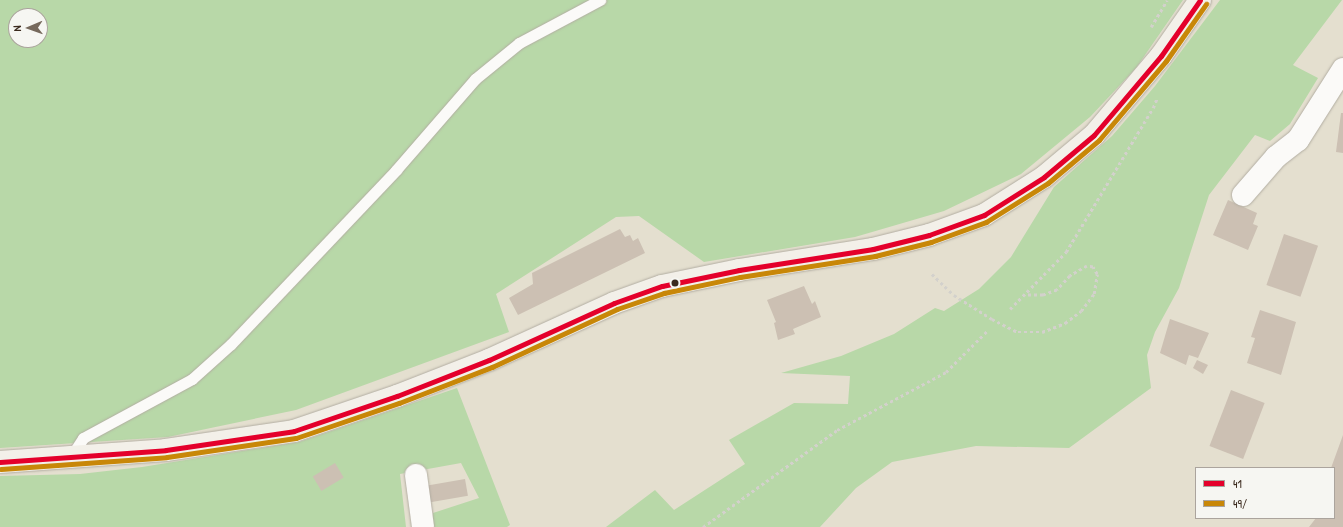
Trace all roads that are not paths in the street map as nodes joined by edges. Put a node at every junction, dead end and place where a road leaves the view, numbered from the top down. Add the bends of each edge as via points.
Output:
1 (600, 0) edge
2 (1200, 0) edge
3 (1343, 69) edge
4 (1244, 195) dead end
5 (72, 455) junction
6 (0, 462) edge
7 (416, 475) dead end
8 (423, 527) edge

1 - 5 lane via 520,43 475,79 396,170 231,344 192,379 83,438
2 - 5 main road via 1161,56 1094,134 1044,177 984,215 929,235 872,249 739,270 662,286 614,303 489,360 397,396 294,431 166,450
3 - 4 street via 1298,140 1276,157
5 - 6 main road
7 - 8 street

